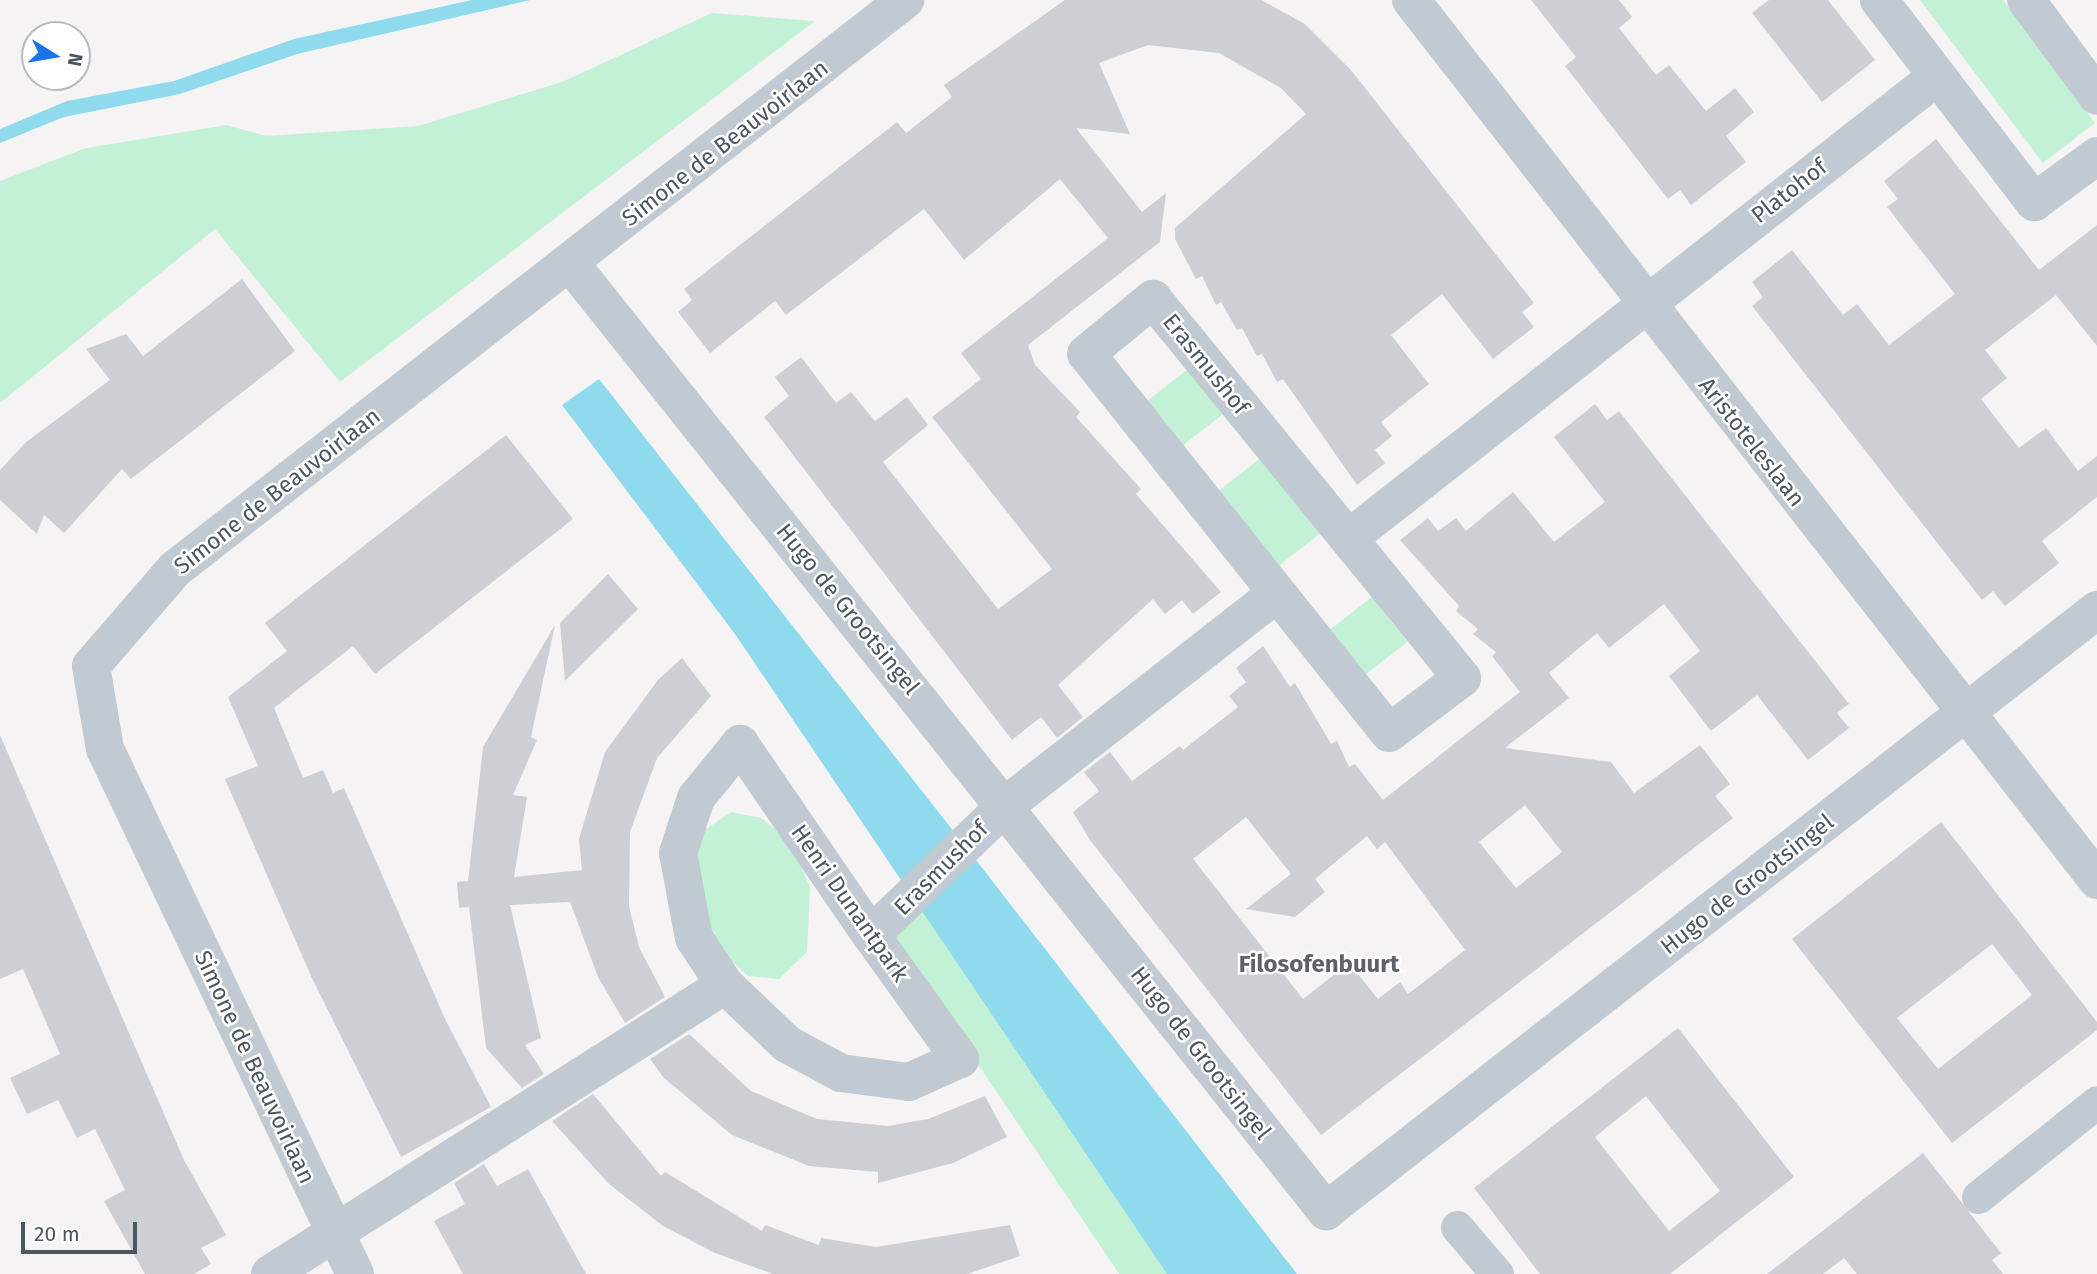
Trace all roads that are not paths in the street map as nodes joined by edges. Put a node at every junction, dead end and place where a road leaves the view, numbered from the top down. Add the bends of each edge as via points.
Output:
1 (905, 0) edge
2 (1411, 0) edge
3 (1879, 0) edge
4 (2026, 0) edge
5 (1935, 78) junction
6 (2097, 96) edge
7 (2097, 156) edge
8 (570, 263) junction
9 (1643, 303) junction
10 (1349, 538) junction
11 (1275, 595) junction
12 (2097, 610) edge
13 (1964, 714) junction
14 (1006, 805) junction
15 (2097, 880) edge
16 (871, 935) junction
17 (725, 985) junction
18 (2097, 1102) edge
19 (1978, 1197) dead end
20 (1457, 1227) dead end
21 (332, 1232) junction
22 (270, 1274) edge
23 (355, 1274) edge
24 (1497, 1274) edge

1 - 8 street, Simone de Beauvoirlaan
2 - 9 street, Aristoteleslaan
3 - 5 street
4 - 6 street
5 - 7 street via 2034,202
5 - 9 street, Platohof
8 - 14 street, Hugo de Grootsingel
8 - 21 street, Simone de Beauvoirlaan via 175,569 91,666 104,749
9 - 10 street
9 - 13 street, Aristoteleslaan
10 - 11 street, Erasmushof via 1462,678 1389,733
10 - 11 street, Erasmushof via 1153,299 1086,354
11 - 14 street, Erasmushof
12 - 13 street
13 - 14 street, Hugo de Grootsingel via 1326,1211
13 - 15 street, Aristoteleslaan
14 - 16 street, Erasmushof
16 - 17 street, Henri Dunantpark via 960,1059 909,1082 841,1073 787,1044
16 - 17 street, Henri Dunantpark via 740,744 695,798 678,853 694,938
17 - 21 street
18 - 19 street
20 - 24 street
21 - 22 street
21 - 23 street, Simone de Beauvoirlaan

